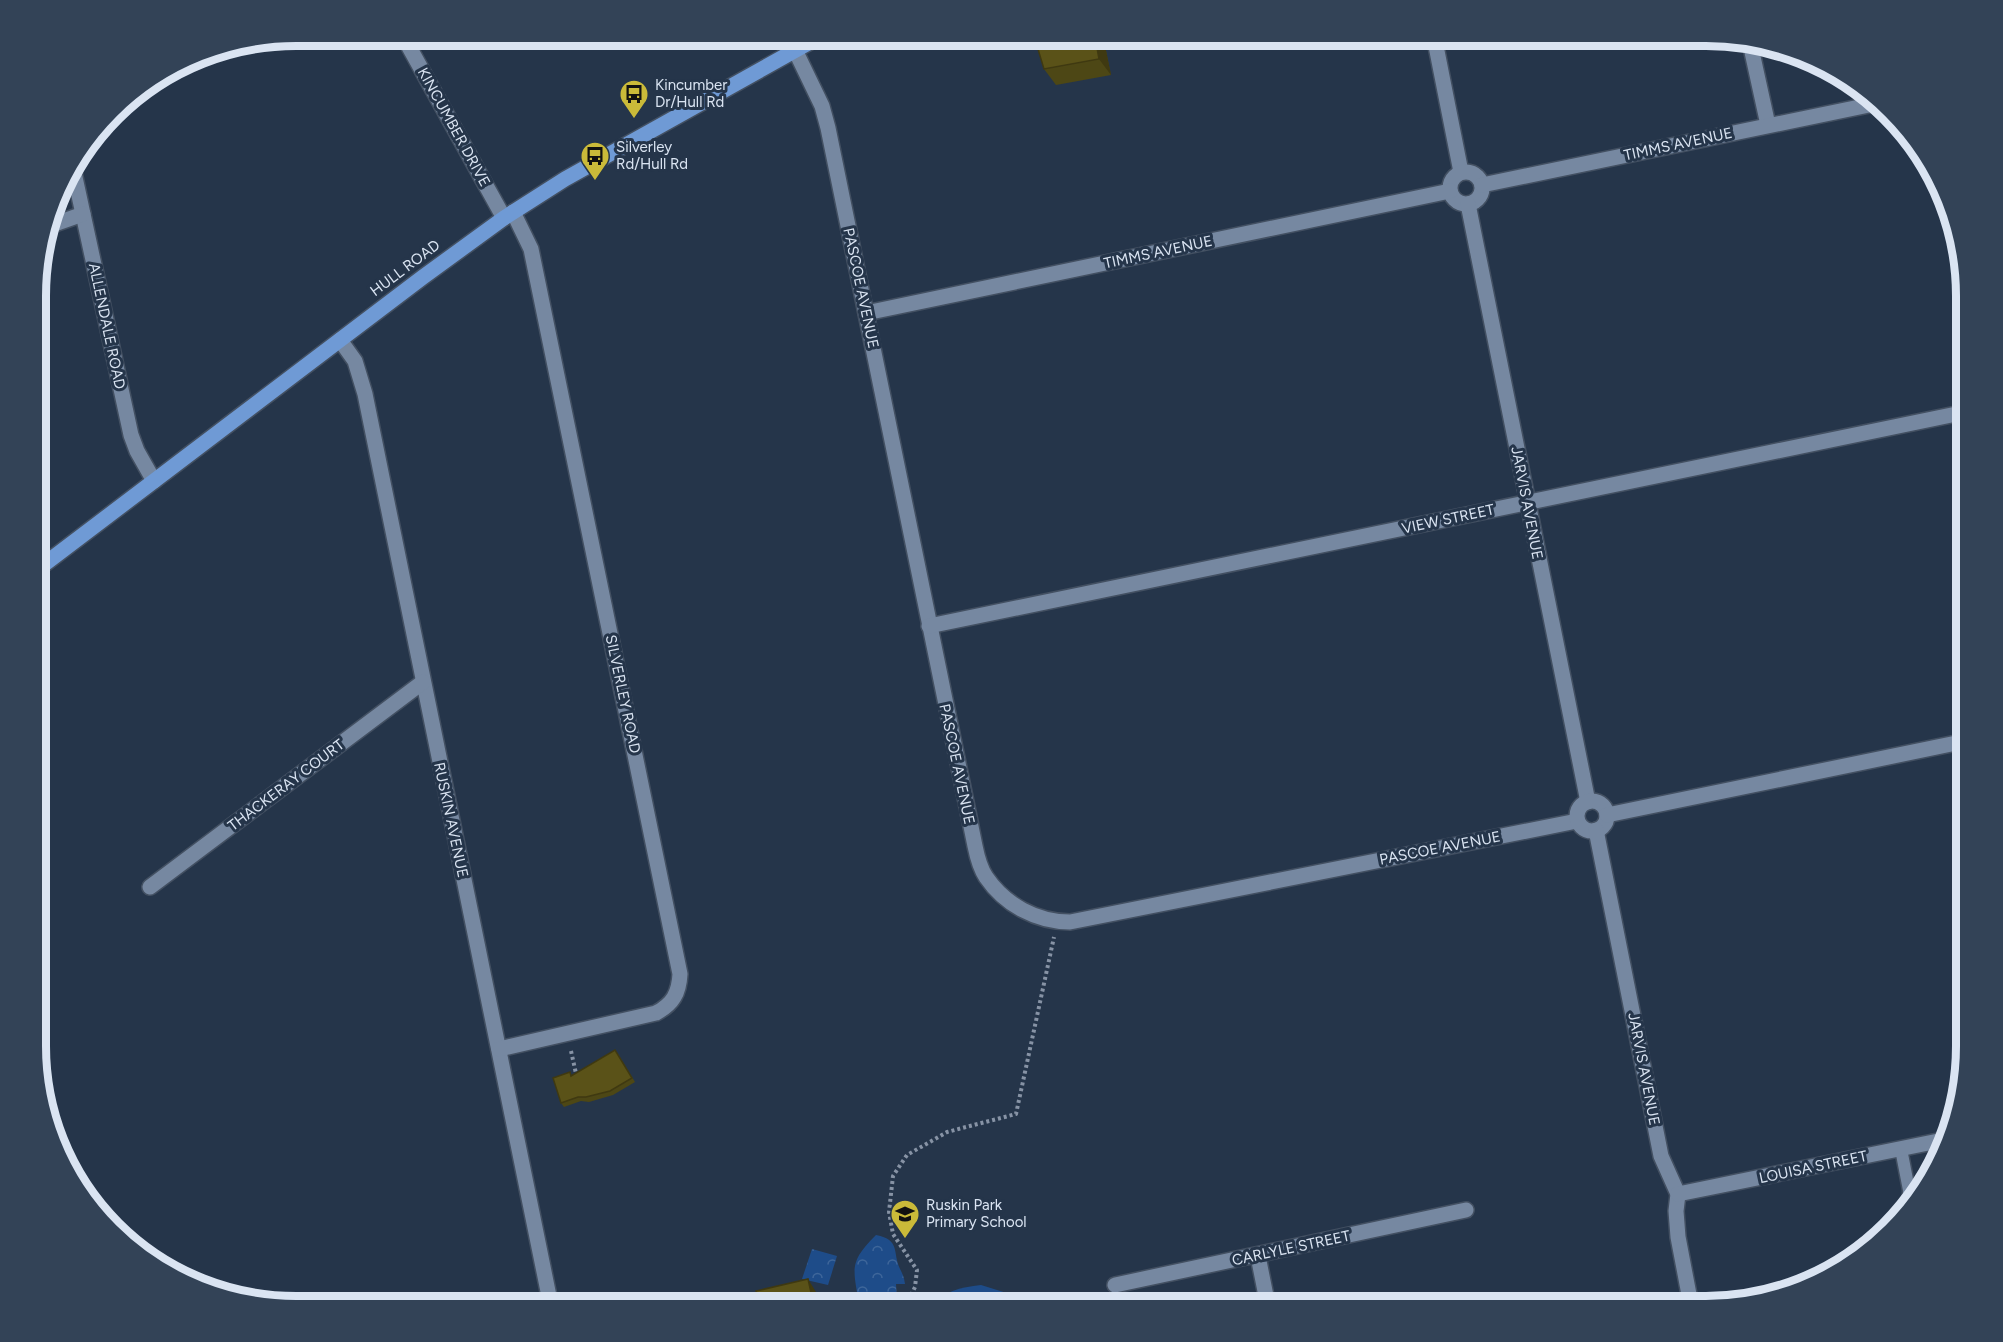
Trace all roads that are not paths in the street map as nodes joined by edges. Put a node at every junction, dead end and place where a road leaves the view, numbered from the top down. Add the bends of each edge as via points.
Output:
1 (409, 46) edge
2 (802, 46) edge
3 (1436, 46) edge
4 (795, 50) junction
5 (1752, 51) edge
6 (1868, 105) edge
7 (1768, 126) junction
8 (1461, 172) junction
9 (75, 179) edge
10 (1482, 185) junction
11 (1450, 191) junction
12 (1467, 204) junction
13 (83, 214) junction
14 (508, 215) junction
15 (58, 223) edge
16 (866, 313) junction
17 (340, 340) junction
18 (1956, 414) edge
19 (154, 481) junction
20 (1527, 502) junction
21 (46, 563) edge
22 (929, 626) junction
23 (423, 682) junction
24 (1956, 743) edge
25 (1588, 802) junction
26 (1607, 815) junction
27 (1577, 821) junction
28 (1596, 831) junction
29 (150, 887) dead end
30 (499, 1049) junction
31 (1937, 1141) edge
32 (1901, 1149) junction
33 (1909, 1192) edge
34 (1678, 1194) junction
35 (1466, 1210) dead end
36 (1258, 1256) junction
37 (1115, 1285) dead end
38 (549, 1296) edge
39 (1266, 1296) edge
40 (1689, 1296) edge

1 - 14 street, KINCUMBER DRIVE
2 - 4 main road, HULL ROAD
3 - 8 street
4 - 14 main road, HULL ROAD
4 - 16 street, PASCOE AVENUE via 822,106 828,128
5 - 7 street
6 - 7 street, TIMMS AVENUE
7 - 10 street, TIMMS AVENUE
8 - 10 street via 1472,172
8 - 11 street via 1453,178
9 - 13 street, ALLENDALE ROAD
10 - 12 street via 1479,197
11 - 12 street via 1454,200
11 - 16 street, TIMMS AVENUE
12 - 20 street, JARVIS AVENUE
13 - 15 street
13 - 19 street, ALLENDALE ROAD via 131,435
14 - 17 main road, HULL ROAD
14 - 30 street, SILVERLEY ROAD via 525,232 531,249 680,986 675,998 656,1013
16 - 22 street, PASCOE AVENUE
17 - 19 main road, HULL ROAD
17 - 23 street, RUSKIN AVENUE via 355,361 364,394
18 - 20 street, VIEW STREET
19 - 21 main road, HULL ROAD
20 - 22 street, VIEW STREET
20 - 25 street, JARVIS AVENUE
22 - 27 street, PASCOE AVENUE via 975,846 986,877 1031,916 1057,922 1087,920
23 - 29 street, THACKERAY COURT
23 - 30 street, RUSKIN AVENUE
24 - 26 street
25 - 26 street via 1598,802
25 - 27 street via 1577,811
26 - 28 street via 1604,825
27 - 28 street via 1585,830
28 - 34 street, JARVIS AVENUE via 1661,1156
30 - 38 street, RUSKIN AVENUE
31 - 32 street, LOUISA STREET
32 - 33 lane
32 - 34 street, LOUISA STREET
34 - 40 street, JARVIS AVENUE via 1677,1237
35 - 36 street, CARLYLE STREET
36 - 37 street, CARLYLE STREET
36 - 39 street

